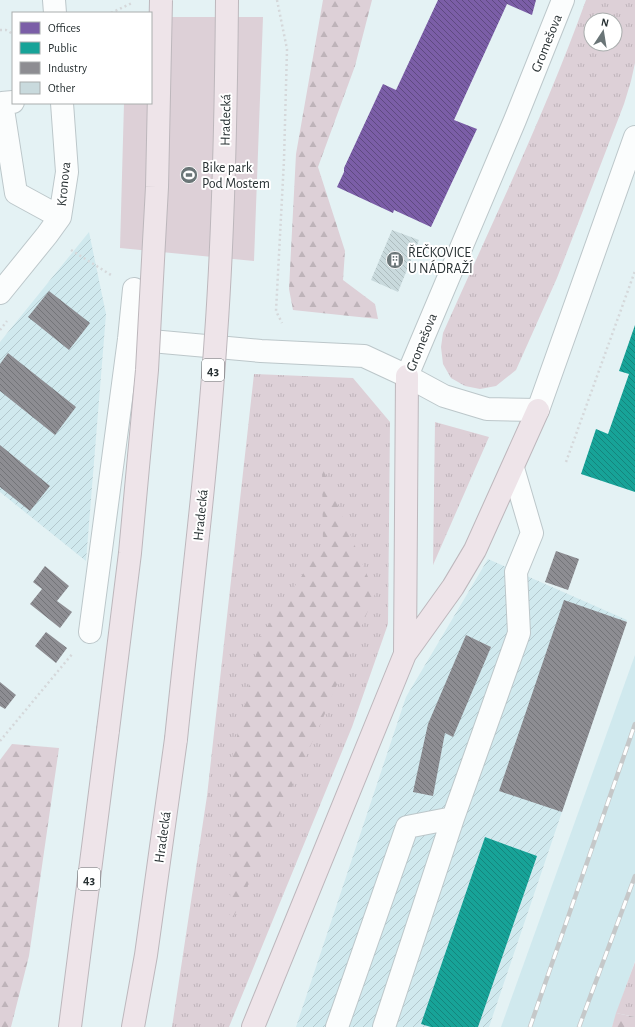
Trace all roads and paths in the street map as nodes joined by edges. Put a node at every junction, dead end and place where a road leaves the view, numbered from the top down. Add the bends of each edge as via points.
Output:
1 (54, 0) edge
2 (138, 0) edge
3 (161, 0) edge
4 (227, 0) edge
5 (277, 0) edge
6 (562, 0) edge
7 (55, 12) edge
8 (113, 12) edge
9 (0, 30) edge
10 (12, 33) edge
11 (12, 102) edge
12 (62, 104) edge
13 (635, 137) edge
14 (60, 217) junction
15 (47, 235) junction
16 (635, 271) edge
17 (134, 289) joint
18 (0, 293) edge
19 (286, 326) dead end
20 (129, 339) junction
21 (407, 376) junction
22 (538, 410) junction
23 (566, 462) dead end
24 (512, 468) junction
25 (90, 632) joint
26 (405, 654) junction
27 (0, 740) edge
28 (453, 818) junction
29 (70, 1027) edge
30 (133, 1027) edge
31 (253, 1027) edge
32 (337, 1027) edge
33 (384, 1027) edge

1 - 7 street
2 - 8 path
3 - 29 highway, 43, bridge via 157,187 147,370 130,553
4 - 30 highway, Hradecká / 43, bridge via 224,156 208,441 176,739 146,956
5 - 19 path via 287,49 276,311
6 - 21 street, Gromešova via 515,120
9 - 10 path
11 - 14 street via 2,103 16,193
12 - 14 street, Kronova via 67,172
13 - 22 street
14 - 15 street, Kronova
15 - 17 path
15 - 18 street, Kronova
16 - 23 path
17 - 20 street
20 - 21 street via 261,351 364,356
20 - 25 street
21 - 22 street, Gromešova via 444,396 487,409
21 - 26 highway
22 - 24 highway
24 - 26 highway via 475,550 453,587
24 - 28 street via 532,533 516,572 519,633
25 - 27 path
26 - 31 highway
28 - 32 street via 407,827
28 - 33 street

